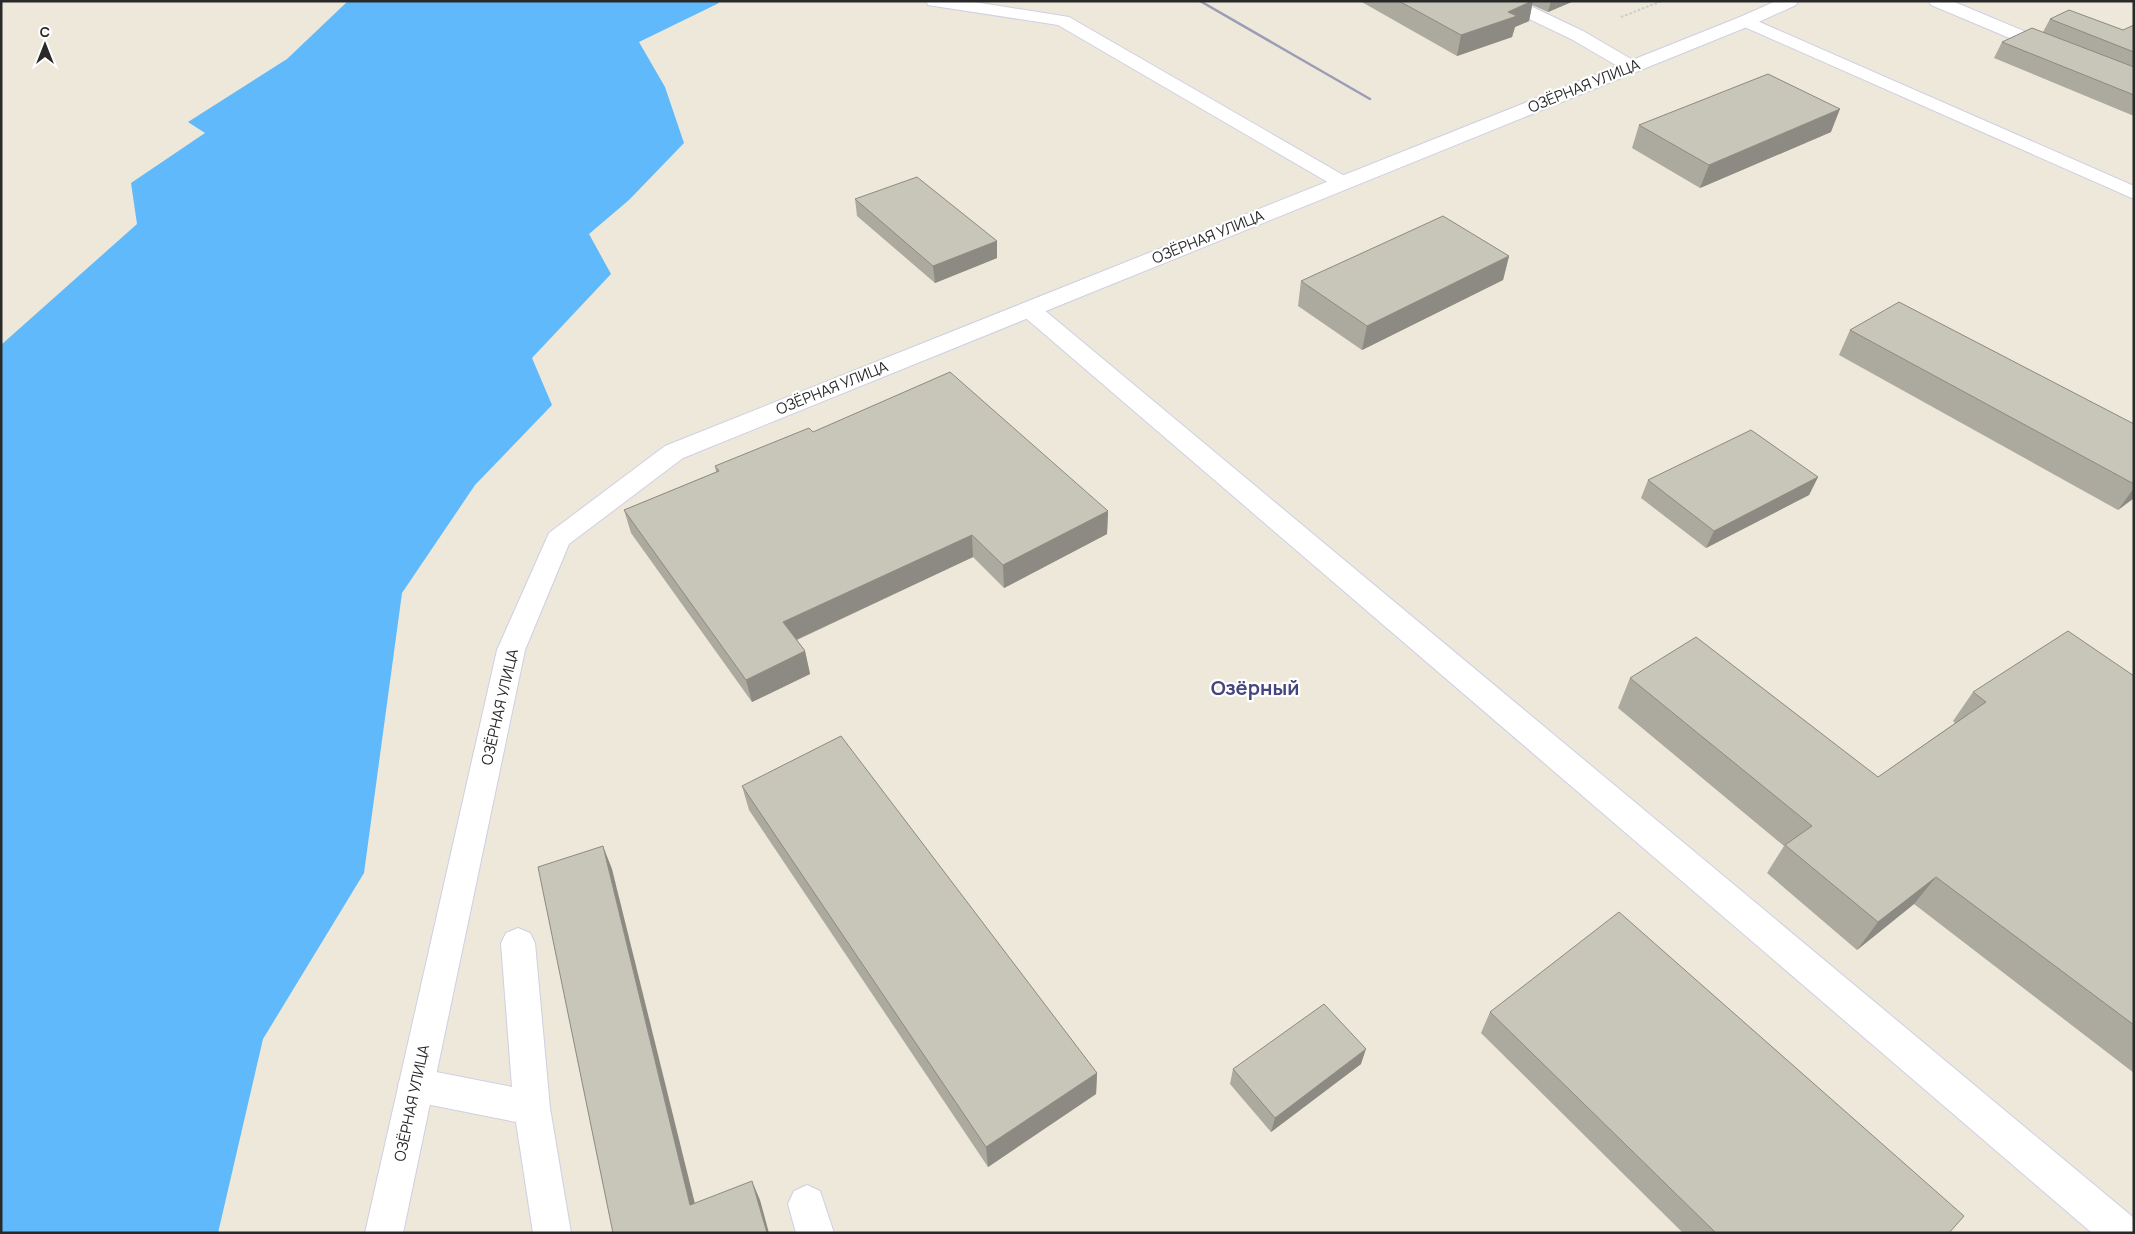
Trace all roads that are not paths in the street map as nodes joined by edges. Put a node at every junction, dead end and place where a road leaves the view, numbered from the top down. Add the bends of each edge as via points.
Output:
1 (934, 1) edge
2 (1506, 1) edge
3 (1790, 1) edge
4 (1937, 1) edge
5 (1746, 21) junction
6 (2071, 57) edge
7 (1632, 67) junction
8 (1343, 183) junction
9 (2134, 193) edge
10 (1029, 309) junction
11 (518, 943) dead end
12 (416, 1085) junction
13 (532, 1108) junction
14 (384, 1233) edge
15 (552, 1233) edge
16 (2122, 1233) edge

1 - 8 street via 1063,21
2 - 7 street via 1577,34
3 - 5 street, ОЗЁРНАЯ УЛИЦА
4 - 6 street
5 - 7 street, ОЗЁРНАЯ УЛИЦА
5 - 9 street
7 - 8 street, ОЗЁРНАЯ УЛИЦА
8 - 10 street, ОЗЁРНАЯ УЛИЦА
10 - 12 street, ОЗЁРНАЯ УЛИЦА via 674,452 558,538 511,650
10 - 16 street
11 - 13 street
12 - 13 street
12 - 14 street, ОЗЁРНАЯ УЛИЦА
13 - 15 street

